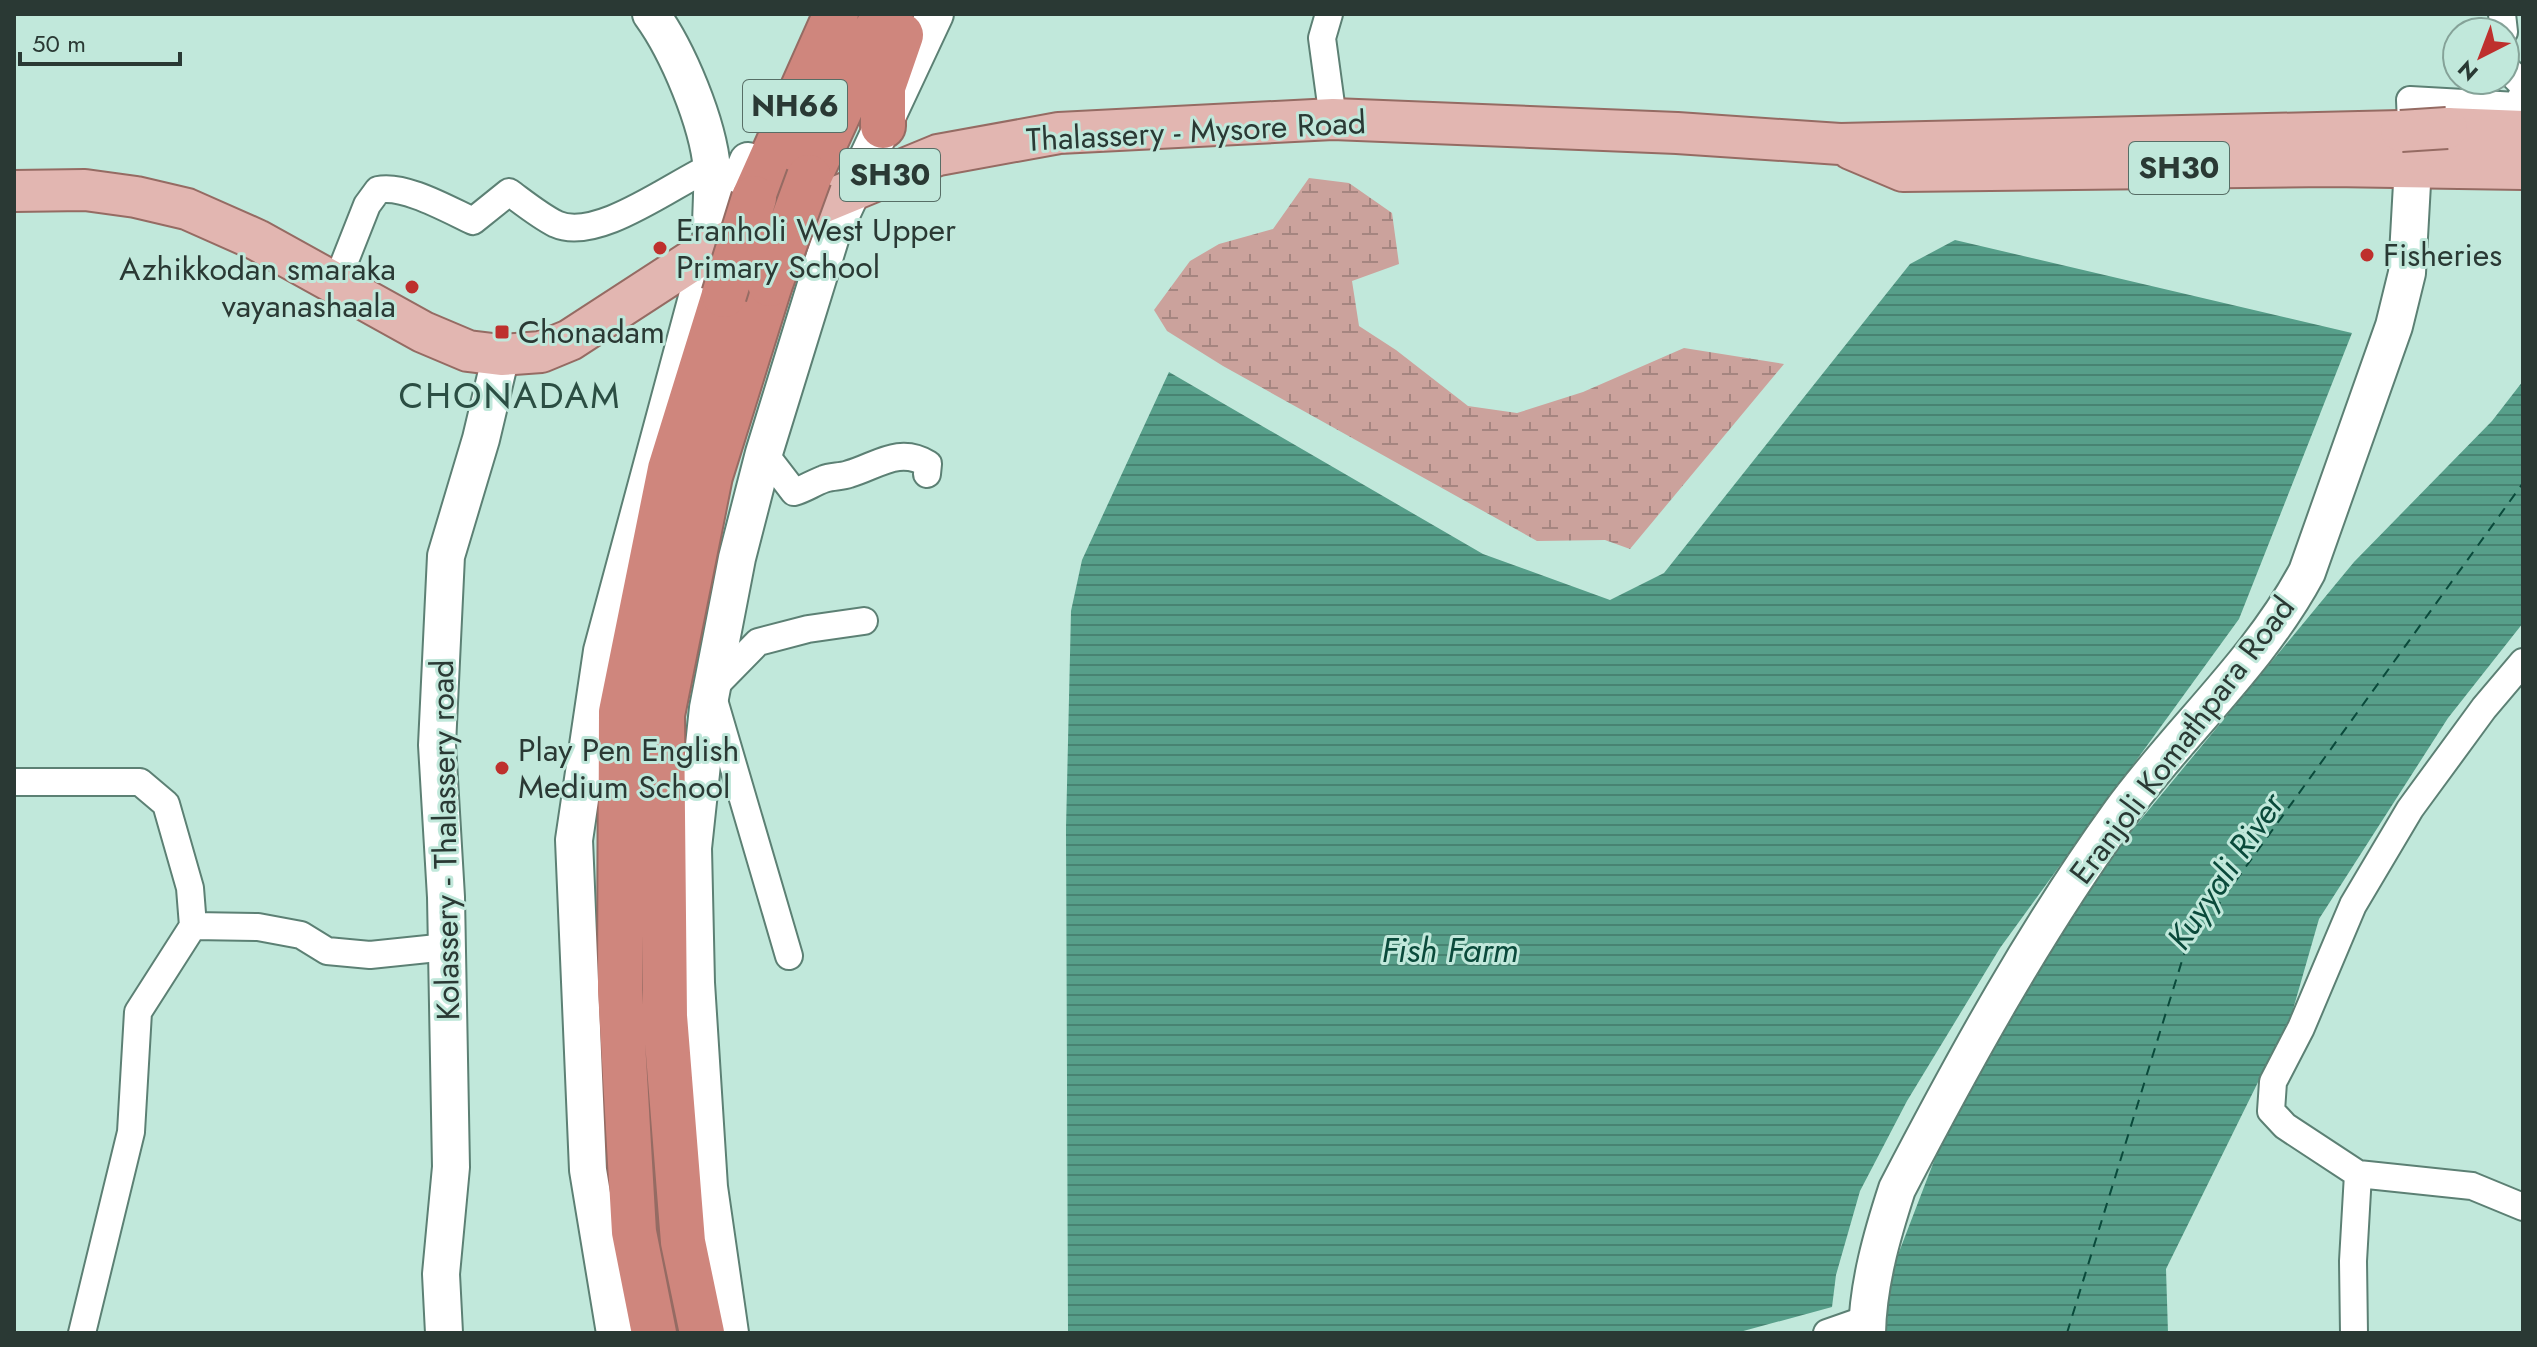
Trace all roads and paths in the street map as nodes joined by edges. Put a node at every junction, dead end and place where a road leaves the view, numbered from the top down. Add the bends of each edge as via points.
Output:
1 (651, 14) edge
2 (817, 14) edge
3 (833, 14) edge
4 (884, 14) edge
5 (909, 14) edge
6 (935, 14) edge
7 (1329, 14) edge
8 (773, 104) junction
9 (2520, 118) edge
10 (1333, 119) junction
11 (883, 126) junction
12 (1840, 144) joint
13 (2407, 148) junction
14 (711, 167) junction
15 (2523, 169) edge
16 (853, 189) junction
17 (14, 191) edge
18 (710, 249) junction
19 (335, 286) junction
20 (501, 355) junction
21 (764, 453) junction
22 (927, 474) dead end
23 (864, 621) dead end
24 (2523, 662) edge
25 (711, 690) junction
26 (16, 785) edge
27 (193, 926) junction
28 (447, 947) junction
29 (789, 956) dead end
30 (2358, 1174) junction
31 (2523, 1207) edge
32 (1867, 1326) edge
33 (82, 1333) edge
34 (444, 1333) edge
35 (615, 1333) edge
36 (654, 1333) edge
37 (702, 1333) edge
38 (730, 1333) edge
39 (1827, 1333) edge
40 (2354, 1333) edge

1 - 14 street via 667,37 703,124
2 - 8 street
3 - 8 highway via 819,30 795,80
3 - 36 highway, NH66, bridge via 754,198 670,469 621,712 620,990 634,1232
4 - 37 highway, NH66, bridge via 809,177 770,284 710,476 662,715 665,1016 683,1242
5 - 11 highway via 883,87
6 - 11 street
7 - 10 street via 1322,38
8 - 18 street
9 - 13 main road, bridge via 2447,128
9 - 13 street via 2517,106 2410,100
10 - 12 main road, Thalassery - Mysore Road / SH30
10 - 16 main road, Thalassery - Mysore Road / SH30 via 1059,133 938,155
11 - 16 street
12 - 13 main road, sh30
13 - 15 main road
13 - 32 street, Eranjoli Komathpara Road via 2404,286 2307,572 2265,636 2123,809 2007,988 1897,1189
14 - 18 street
14 - 19 street via 637,210 591,226 559,225 509,192 473,221 407,192 378,190
16 - 18 main road, Thalassery - Mysore Road / SH30
16 - 21 street via 831,236
17 - 19 main road, Thalassery - Mysore Road / SH30 via 85,190 187,209 257,240
18 - 20 main road, Thalassery - Mysore Road / SH30 via 570,340 541,352
18 - 35 street via 602,651 574,840 588,1170
19 - 20 main road, Thalassery - Mysore Road / SH30 via 468,351
20 - 28 street, Kolassery - Thalassery road via 446,556 437,745
21 - 22 street via 794,492 888,459 917,457 928,464
21 - 25 street
23 - 25 street via 758,642
24 - 30 street via 2410,809 2353,905 2273,1082 2271,1111
25 - 29 street
25 - 38 street via 693,848 696,983 709,1187
26 - 27 street via 140,782 166,804 190,888
27 - 28 street via 258,927 301,935 327,951 370,955
27 - 33 street via 138,1012 131,1132
28 - 34 street, Kolassery - Thalassery road via 451,1167 441,1274
30 - 31 street via 2472,1186
30 - 40 street
32 - 39 street

